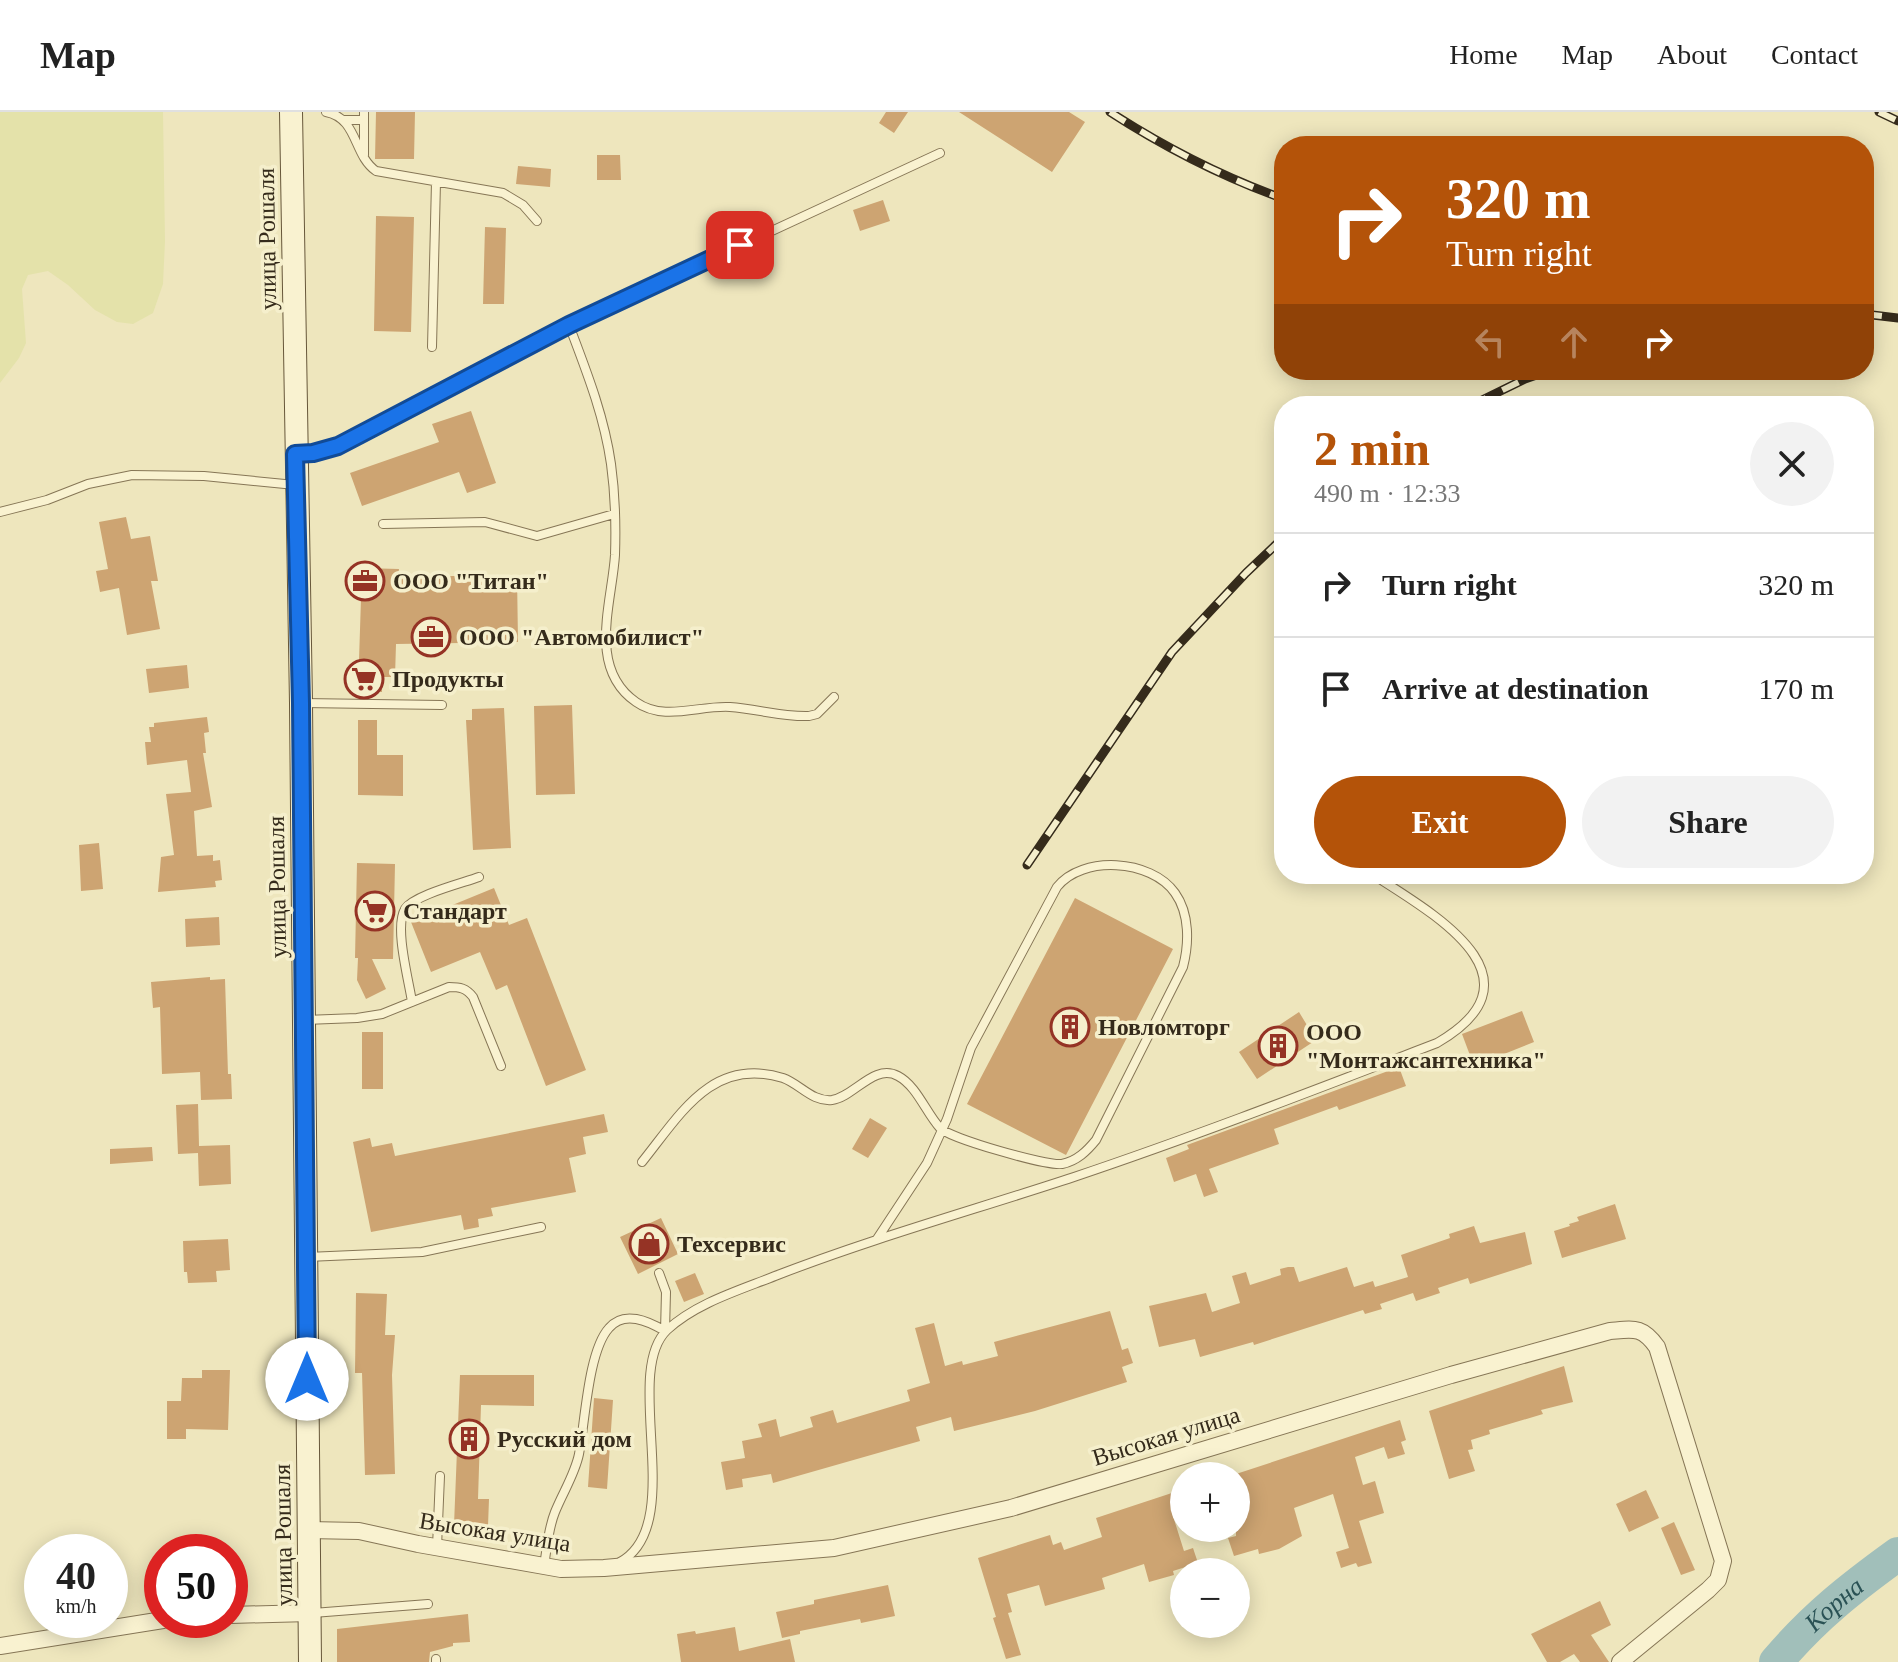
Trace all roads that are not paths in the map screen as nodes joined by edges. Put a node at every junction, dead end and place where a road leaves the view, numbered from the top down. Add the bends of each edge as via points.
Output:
1 (291, 112) edge
2 (306, 112) edge
3 (326, 112) edge
4 (364, 116) edge
5 (344, 120) junction
6 (940, 153) dead end
7 (364, 160) junction
8 (436, 182) junction
9 (537, 221) dead end
10 (569, 325) junction
11 (432, 347) dead end
12 (295, 454) junction
13 (296, 485) junction
14 (0, 512) edge
15 (614, 514) junction
16 (383, 524) dead end
17 (834, 697) dead end
18 (301, 703) junction
19 (442, 705) dead end
20 (479, 877) dead end
21 (1387, 884) edge
22 (412, 1002) junction
23 (304, 1020) junction
24 (501, 1066) dead end
25 (942, 1131) junction
26 (642, 1162) dead end
27 (541, 1227) dead end
28 (877, 1239) junction
29 (306, 1257) junction
30 (659, 1273) dead end
31 (665, 1331) junction
32 (440, 1476) dead end
33 (308, 1530) junction
34 (437, 1548) junction
35 (544, 1567) junction
36 (604, 1568) junction
37 (428, 1604) dead end
38 (310, 1613) junction
39 (248, 1615) edge
40 (144, 1623) edge
41 (0, 1646) edge
42 (310, 1662) edge
43 (1620, 1662) edge

1 - 2 lane
1 - 12 main road, улица Рошаля
3 - 5 lane
4 - 5 lane
4 - 7 lane
5 - 7 lane
6 - 10 lane
7 - 8 lane via 376,171
8 - 9 lane via 503,193
8 - 11 lane
10 - 12 lane via 338,446
10 - 15 lane via 605,430
12 - 13 main road, улица Рошаля
13 - 14 lane via 132,475
13 - 18 main road, улица Рошаля
15 - 16 lane via 537,536 485,522
15 - 17 lane via 605,641 610,668 627,696 665,712 725,707 801,716 817,714
18 - 19 lane
18 - 23 main road, улица Рошаля
20 - 22 lane via 405,909 401,927
21 - 28 lane via 1458,934 1480,965 1484,997 1456,1033 1154,1149
22 - 23 lane via 369,1017
22 - 24 lane via 449,987 468,990
23 - 29 main road, улица Рошаля
25 - 25 lane via 971,1048 1065,876 1111,866 1138,870 1168,885 1185,920 1183,967 1087,1151 1065,1163 1046,1164
25 - 26 lane via 896,1074 880,1074 833,1100 812,1096 781,1078 748,1075 708,1086
25 - 28 lane via 915,1186
27 - 29 lane via 422,1252
28 - 31 lane via 737,1291
29 - 33 main road, улица Рошаля
30 - 31 lane via 666,1292
31 - 35 lane via 629,1318 603,1335 586,1396 576,1467 554,1514
31 - 36 lane via 652,1368 647,1531 632,1555
32 - 34 lane
33 - 34 street, Высокая улица via 359,1531
33 - 38 main road, улица Рошаля
34 - 35 street, Высокая улица
35 - 36 street, Высокая улица
36 - 43 street, Высокая улица via 797,1552 887,1537 1011,1508 1451,1375 1635,1328 1657,1347 1723,1561 1718,1580 1708,1590
37 - 38 lane
38 - 39 street
38 - 42 main road, улица Рошаля
40 - 41 street

